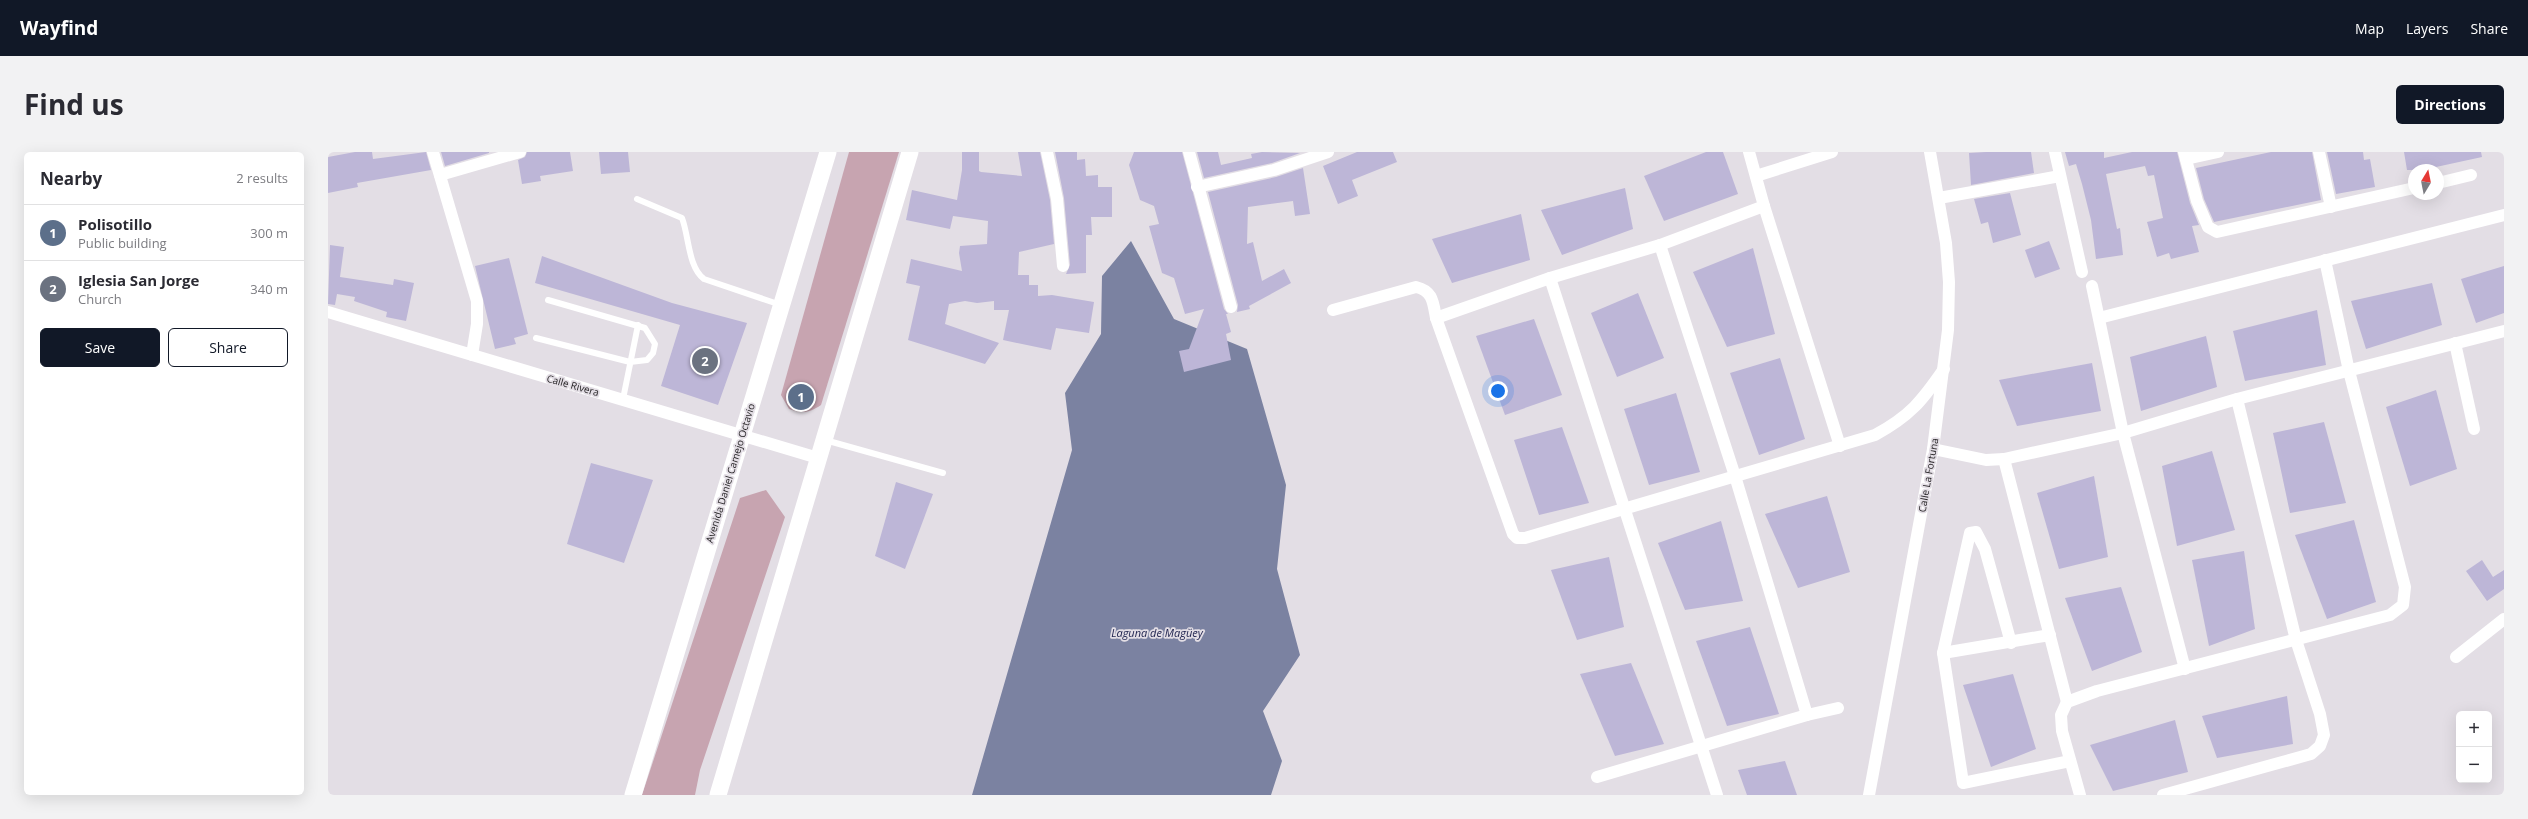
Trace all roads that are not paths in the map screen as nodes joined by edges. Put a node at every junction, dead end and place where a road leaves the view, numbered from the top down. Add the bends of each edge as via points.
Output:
1 (433, 152) edge
2 (520, 152) edge
3 (828, 152) edge
4 (910, 152) edge
5 (1047, 152) edge
6 (1188, 152) edge
7 (1328, 152) edge
8 (1749, 152) edge
9 (1832, 152) edge
10 (1930, 152) edge
11 (2055, 152) edge
12 (2218, 152) edge
13 (2319, 152) edge
14 (2185, 156) edge
15 (440, 174) junction
16 (2471, 175) dead end
17 (1756, 176) junction
18 (2060, 176) junction
19 (2444, 182) edge
20 (1197, 187) junction
21 (2408, 189) edge
22 (1939, 198) junction
23 (637, 199) dead end
24 (1764, 206) junction
25 (2331, 207) junction
26 (2504, 215) edge
27 (1660, 246) junction
28 (2325, 260) junction
29 (1063, 266) dead end
30 (2082, 272) dead end
31 (1550, 278) junction
32 (2092, 286) dead end
33 (548, 300) dead end
34 (782, 305) junction
35 (1230, 307) dead end
36 (1333, 310) dead end
37 (328, 312) edge
38 (1436, 318) junction
39 (2099, 318) junction
40 (638, 325) junction
41 (2504, 331) edge
42 (536, 338) dead end
43 (2455, 343) junction
44 (472, 355) junction
45 (630, 362) junction
46 (1944, 369) junction
47 (2349, 371) junction
48 (623, 399) junction
49 (2237, 399) junction
50 (2474, 429) dead end
51 (2123, 432) junction
52 (742, 434) junction
53 (824, 439) junction
54 (1840, 446) junction
55 (1933, 449) junction
56 (818, 458) junction
57 (2004, 459) junction
58 (943, 473) dead end
59 (1735, 476) junction
60 (1624, 508) junction
61 (2504, 619) edge
62 (2050, 635) junction
63 (2296, 640) junction
64 (2011, 643) junction
65 (1943, 653) junction
66 (2456, 657) dead end
67 (2184, 669) junction
68 (2067, 702) junction
69 (1838, 708) dead end
70 (1807, 715) junction
71 (1701, 747) junction
72 (2070, 761) junction
73 (1597, 777) dead end
74 (633, 795) edge
75 (718, 795) edge
76 (1717, 795) edge
77 (1869, 795) edge
78 (2080, 795) edge
79 (2163, 795) edge

1 - 15 street
2 - 15 street
3 - 34 main road, Avenida Daniel Camejo Octavio
4 - 53 main road
5 - 29 street via 1057,199
6 - 20 street
7 - 20 street via 1274,170
8 - 17 street
9 - 17 street
10 - 22 street, Calle La Fortuna
11 - 18 street
12 - 14 street
13 - 25 street
14 - 25 street via 2197,201 2208,227 2216,232
15 - 44 street via 477,301 477,324
16 - 19 street
17 - 24 street
18 - 22 street
18 - 30 street
20 - 35 street
21 - 25 street
22 - 46 street, Calle La Fortuna via 1949,282
23 - 34 lane via 682,218 691,254 699,275 704,279
24 - 27 street
24 - 54 street
26 - 28 street
27 - 31 street
27 - 59 street
28 - 39 street
28 - 47 street
31 - 38 street
31 - 60 street
32 - 39 street
33 - 40 lane
34 - 52 main road, Avenida Daniel Camejo Octavio
36 - 38 street via 1416,287 1431,294
37 - 44 street, Calle Rivera
38 - 60 street via 1513,534 1517,538 1525,538
39 - 51 street
40 - 45 lane
40 - 45 lane via 651,335 655,344 653,353 647,360
41 - 43 street
42 - 45 lane
43 - 47 street
43 - 50 street
44 - 48 street, Calle Rivera
45 - 48 lane
46 - 54 street via 1920,404 1900,422 1875,436
46 - 55 street, Calle La Fortuna
47 - 49 street
47 - 63 street via 2405,587 2403,605 2390,616
48 - 52 street, Calle Rivera
49 - 51 street
49 - 63 street
51 - 57 street
51 - 67 street
52 - 56 street, Calle Rivera
52 - 74 main road, Avenida Daniel Camejo Octavio
53 - 56 main road
53 - 58 lane
54 - 59 street
55 - 57 street via 1986,460
55 - 77 street, Calle La Fortuna
56 - 75 main road
57 - 62 street
59 - 60 street
59 - 70 street
60 - 71 street
61 - 66 street
62 - 64 street
62 - 68 street
63 - 67 street
63 - 79 street via 2320,714 2324,734 2320,746 2311,754
64 - 65 street
64 - 65 street via 1985,549 1980,536 1976,532 1970,532
65 - 72 street via 1963,783
67 - 68 street via 2097,691
68 - 72 street via 2061,715
69 - 70 street
70 - 71 street
71 - 73 street
71 - 76 street
72 - 78 street

